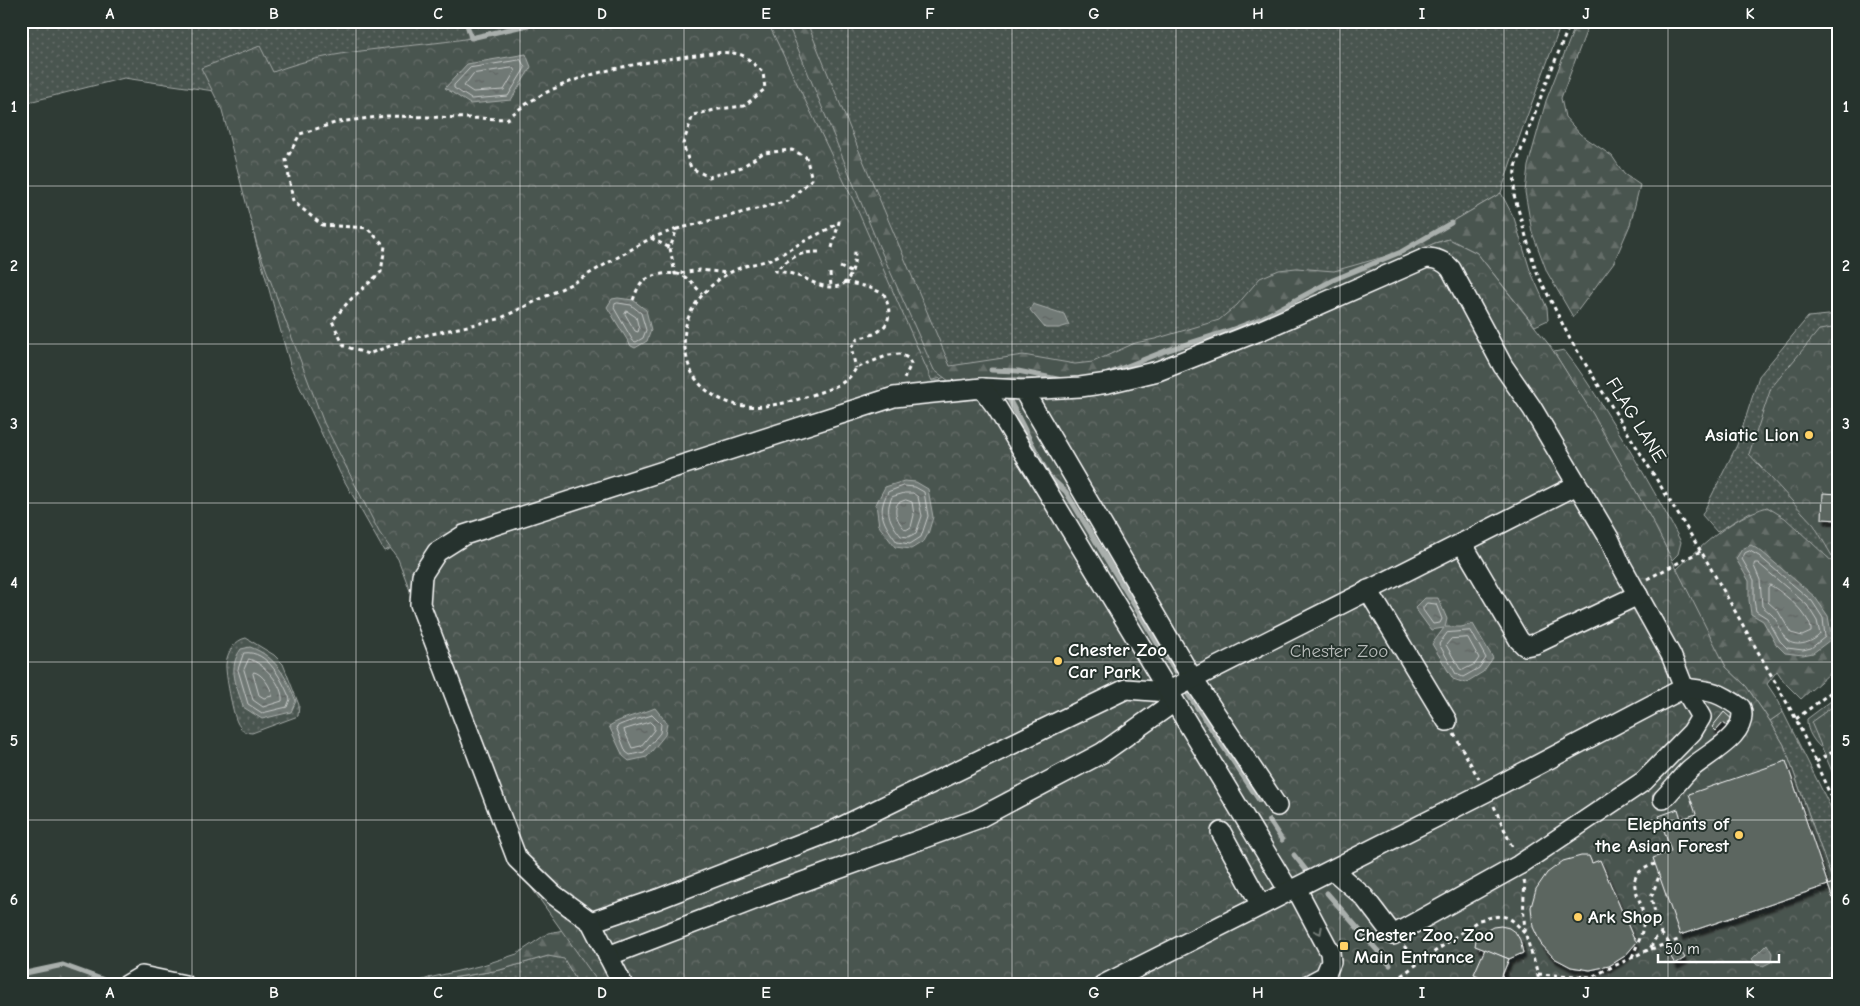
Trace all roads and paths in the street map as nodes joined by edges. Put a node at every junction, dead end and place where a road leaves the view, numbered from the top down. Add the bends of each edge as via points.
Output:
1 (1571, 21) edge
2 (677, 229) junction
3 (651, 238) junction
4 (670, 248) junction
5 (832, 248) dead end
6 (856, 249) dead end
7 (818, 252) dead end
8 (840, 267) dead end
9 (830, 273) dead end
10 (853, 273) junction
11 (676, 274) junction
12 (728, 274) junction
13 (845, 282) junction
14 (831, 287) junction
15 (702, 294) junction
16 (633, 300) dead end
17 (856, 368) junction
18 (982, 388) junction
19 (1022, 390) junction
20 (894, 397) junction
21 (1577, 485) junction
22 (1462, 543) junction
23 (1701, 551) junction
24 (1368, 590) junction
25 (1636, 591) junction
26 (1192, 678) junction
27 (1839, 686) edge
28 (1684, 688) junction
29 (1170, 697) junction
30 (1796, 719) junction
31 (1447, 721) dead end
32 (1839, 748) edge
33 (1816, 762) junction
34 (1664, 799) dead end
35 (1277, 806) dead end
36 (1839, 814) edge
37 (1221, 832) dead end
38 (1655, 864) dead end
39 (1519, 866) junction
40 (1333, 870) junction
41 (1659, 876) dead end
42 (1292, 889) junction
43 (1261, 905) junction
44 (591, 922) junction
45 (1661, 933) junction
46 (1526, 936) junction
47 (1678, 940) dead end
48 (1668, 944) junction
49 (1650, 949) junction
50 (608, 956) junction
51 (1632, 957) junction
52 (1538, 974) junction
53 (127, 985) edge
54 (185, 985) edge
55 (623, 985) edge
56 (1103, 985) edge
57 (1308, 985) edge
58 (1388, 985) edge
59 (1539, 985) edge

1 - 23 path, FLAG LANE via 1515,167 1514,195 1536,271 1570,339
2 - 3 path
2 - 3 path via 788,201 812,179 806,157 792,150 763,153 742,167 709,177 691,168 683,144 693,115 744,106 765,89 763,72 740,54 714,53 626,65 569,82 523,104 506,119 387,116 338,122 300,134 286,160 293,201 322,226 367,228 385,246 381,272 349,301 332,322 344,346 368,354 409,339 499,319 573,283
2 - 4 path
3 - 4 path
4 - 11 path
5 - 12 path via 838,222 778,256
6 - 10 path
7 - 14 path via 808,252 786,261 775,271
8 - 10 path
9 - 14 path
10 - 13 path
11 - 12 path via 700,270
11 - 15 path via 691,282
11 - 16 path via 641,282
12 - 15 path
13 - 14 path
13 - 17 path via 884,294 889,310 883,329 877,334 858,338 851,348
15 - 17 path via 683,336 694,377 715,397 731,404 775,405 828,389 845,381
17 - 20 path via 889,355 900,354 908,358 907,373
18 - 19 lane
18 - 20 lane
18 - 29 lane
19 - 21 lane via 1108,384 1158,370 1257,332 1426,258 1433,258 1445,262 1451,269 1503,366
19 - 26 lane
20 - 44 lane via 464,535 437,552 422,575 420,604 517,858 554,895
21 - 22 lane
21 - 25 lane
22 - 24 lane
22 - 25 lane via 1525,646 1535,644
23 - 25 path
23 - 30 path, FLAG LANE
24 - 26 lane
24 - 31 lane
25 - 28 lane via 1671,655
26 - 29 lane
26 - 35 lane
27 - 30 path
28 - 34 lane via 1721,694 1741,708 1742,724 1734,735 1689,770
28 - 39 lane via 1701,717 1692,732 1644,781
28 - 40 lane
29 - 42 lane
29 - 44 lane via 1126,689 833,831
29 - 50 lane via 1102,753 977,819
30 - 33 path, FLAG LANE
32 - 33 path
33 - 36 path, FLAG LANE
37 - 43 lane
38 - 51 path via 1641,870 1635,878 1643,928
39 - 40 lane via 1393,935 1364,897
39 - 46 path via 1525,884 1522,909
40 - 42 lane
41 - 45 path via 1652,898
42 - 43 lane
42 -> 57 lane via 1330,952 1331,962 1325,976
43 - 56 lane
44 - 50 lane
45 - 48 path
45 - 49 path
46 - 52 path
46 - 58 path via 1513,919 1506,916 1479,920
47 - 48 path
48 - 49 path
49 - 51 path
50 - 55 lane
51 - 52 path via 1591,976
52 - 59 path
53 - 54 lane via 142,976

